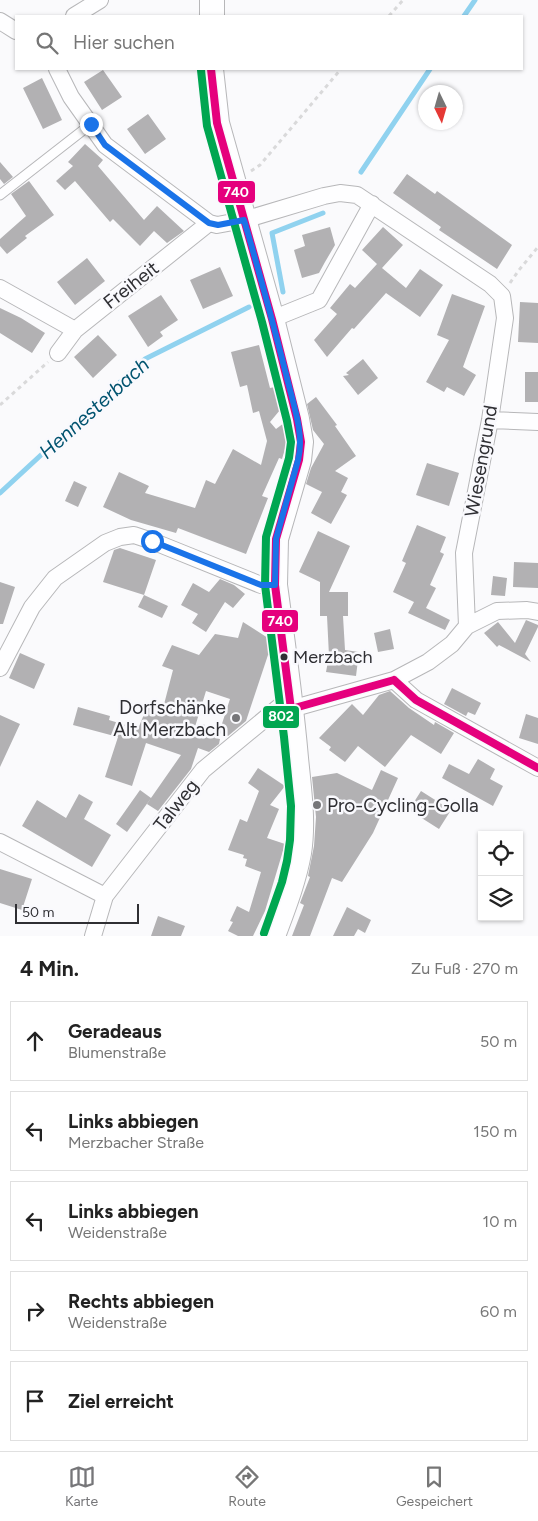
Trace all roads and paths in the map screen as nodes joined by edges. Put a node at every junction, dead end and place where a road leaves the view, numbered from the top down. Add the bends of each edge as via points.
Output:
1 (100, 0) edge
2 (212, 0) edge
3 (403, 0) edge
4 (76, 15) edge
5 (212, 15) edge
6 (389, 15) edge
7 (0, 21) edge
8 (15, 30) edge
9 (57, 70) edge
10 (211, 70) edge
11 (340, 70) edge
12 (91, 124) junction
13 (249, 173) dead end
14 (0, 195) edge
15 (372, 204) junction
16 (244, 220) junction
17 (209, 223) junction
18 (538, 247) edge
19 (0, 288) edge
20 (502, 296) junction
21 (272, 319) junction
22 (75, 330) junction
23 (58, 353) joint
24 (0, 405) edge
25 (490, 420) junction
26 (538, 422) edge
27 (275, 585) junction
28 (538, 612) edge
29 (467, 626) junction
30 (0, 668) edge
31 (394, 680) junction
32 (290, 703) junction
33 (538, 768) edge
34 (0, 842) edge
35 (105, 896) junction
36 (93, 936) edge
37 (273, 936) edge

1 - 4 street
2 - 5 main road
3 - 6 path
7 - 8 street
9 - 12 street via 70,96
10 - 16 main road via 217,123
11 - 13 path via 260,165
12 - 14 lane
12 - 17 street via 105,145
15 - 16 street via 357,195 340,193
15 - 20 street via 490,284
15 - 21 street via 318,300
16 - 17 street via 218,225
16 - 21 main road
17 - 22 street, Freiheit
18 - 20 path
19 - 22 street
20 - 25 street, Wiesengrund via 506,318
21 - 27 main road via 301,442 276,539
22 - 23 street, Freiheit
23 - 24 path
25 - 26 street
25 - 29 street, Wiesengrund via 464,554
27 - 30 street via 261,585 134,535 120,537 105,543 55,578 32,607
27 - 32 main road
28 - 29 street via 497,611
29 - 31 street via 452,644 428,662
31 - 32 street
31 - 33 street via 416,700
32 - 35 street, Talweg via 203,770
32 - 37 main road via 300,802 299,852 292,884
34 - 35 street
35 - 36 street, Talweg

